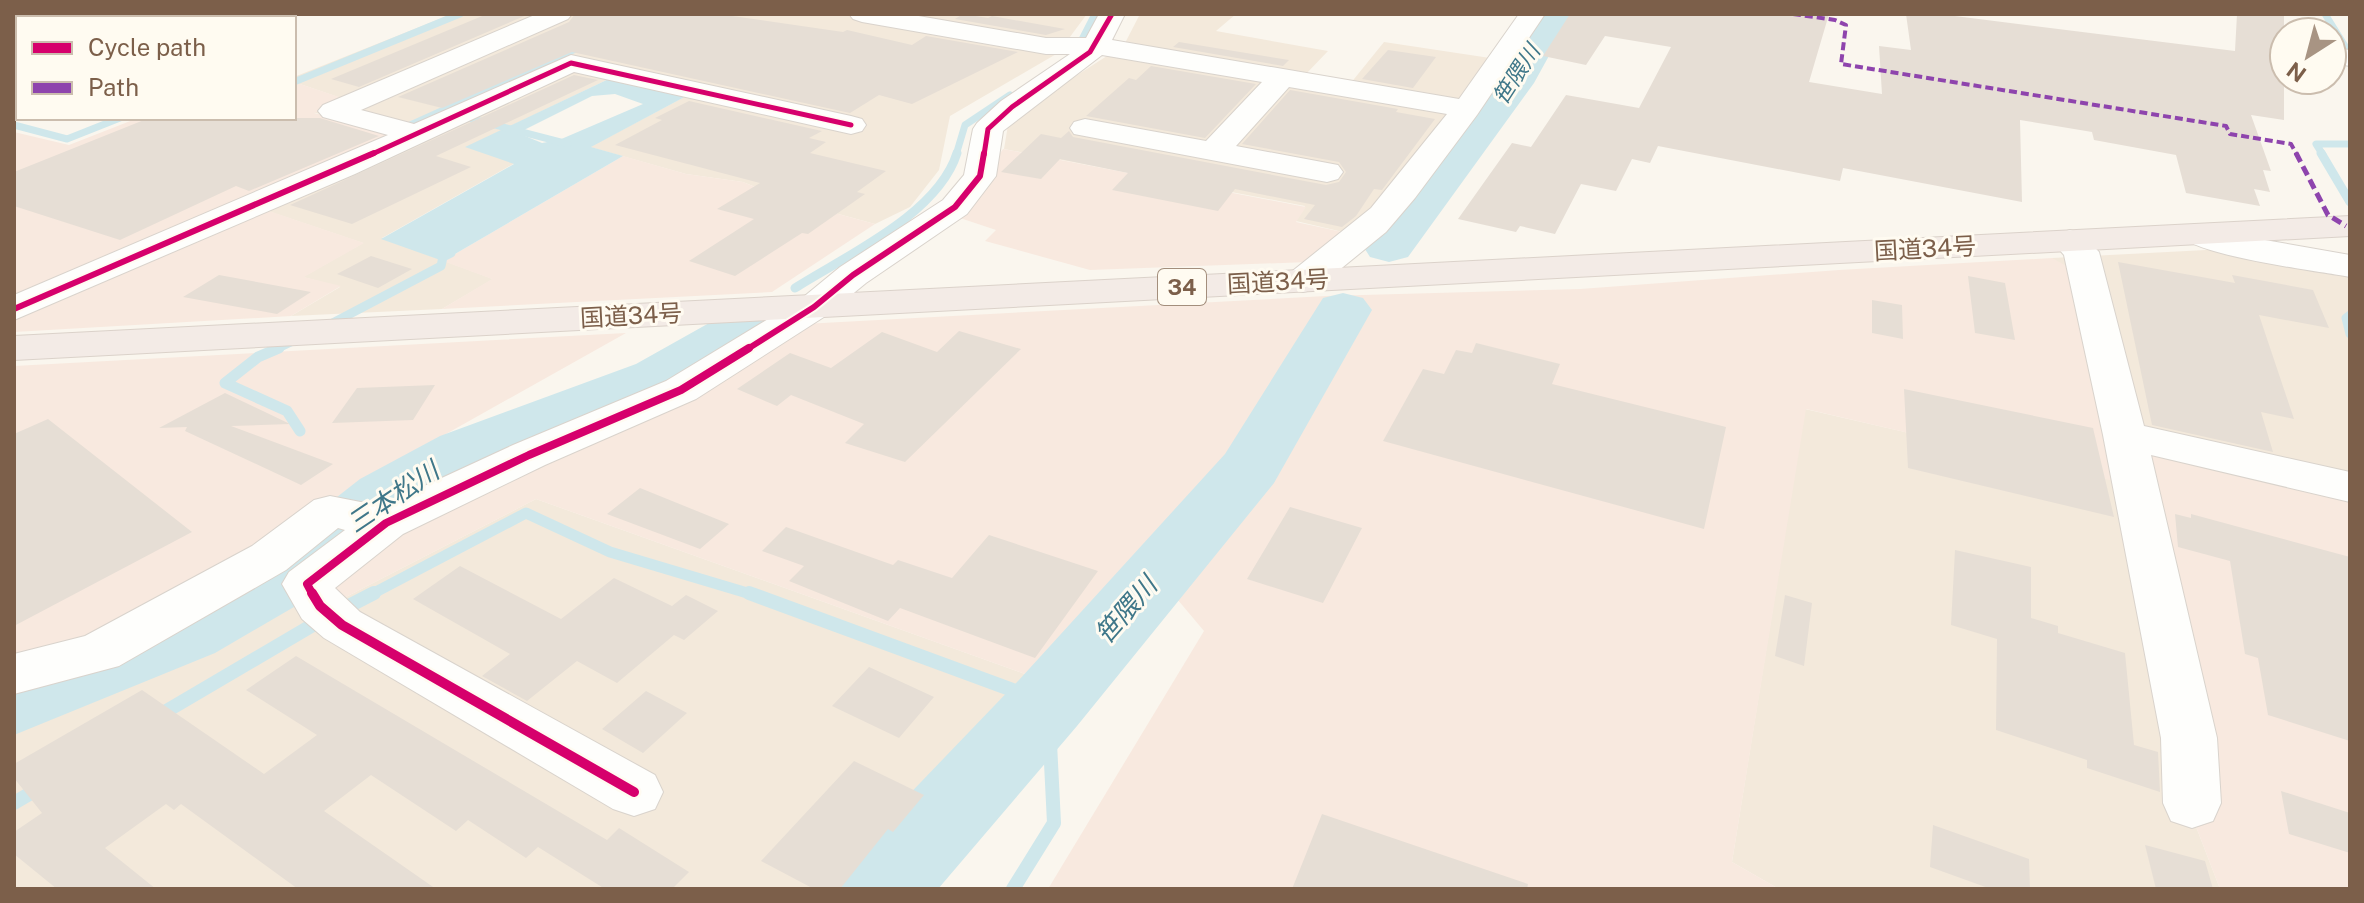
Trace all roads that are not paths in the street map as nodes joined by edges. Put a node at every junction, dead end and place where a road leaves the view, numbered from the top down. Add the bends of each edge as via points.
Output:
1 (559, 14) edge
2 (862, 14) edge
3 (1112, 14) edge
4 (1532, 14) edge
5 (1082, 46) junction
6 (1283, 77) junction
7 (1467, 109) junction
8 (851, 125) dead end
9 (1085, 128) dead end
10 (417, 134) junction
11 (1215, 150) junction
12 (1327, 172) dead end
13 (2350, 226) edge
14 (2196, 234) junction
15 (2070, 241) junction
16 (2338, 264) edge
17 (1303, 281) junction
18 (814, 307) junction
19 (14, 309) edge
20 (14, 348) edge
21 (2125, 435) junction
22 (2350, 487) edge
23 (386, 523) junction
24 (14, 674) edge
25 (634, 792) dead end
26 (2192, 803) dead end

1 - 10 street via 333,111
2 - 5 street via 1046,46
3 - 5 street
4 - 7 street
5 - 6 street
5 - 18 street via 988,129 980,176 955,207
6 - 7 street
6 - 11 street
7 - 17 street via 1380,218
8 - 10 street via 571,63
9 - 11 street
10 - 19 street
11 - 12 street
13 - 14 highway, 国道34号 / 34
14 - 15 highway, 国道34号 / 34
14 - 16 street
15 - 17 highway, 国道34号 / 34
15 - 21 street via 2081,252
17 - 18 highway, 国道34号 / 34
18 - 20 highway, 国道34号 / 34
18 - 23 street via 681,390
21 - 22 street
21 - 26 street via 2189,738
23 - 24 street via 330,511 269,558 100,652
23 - 25 street via 307,584 331,615

